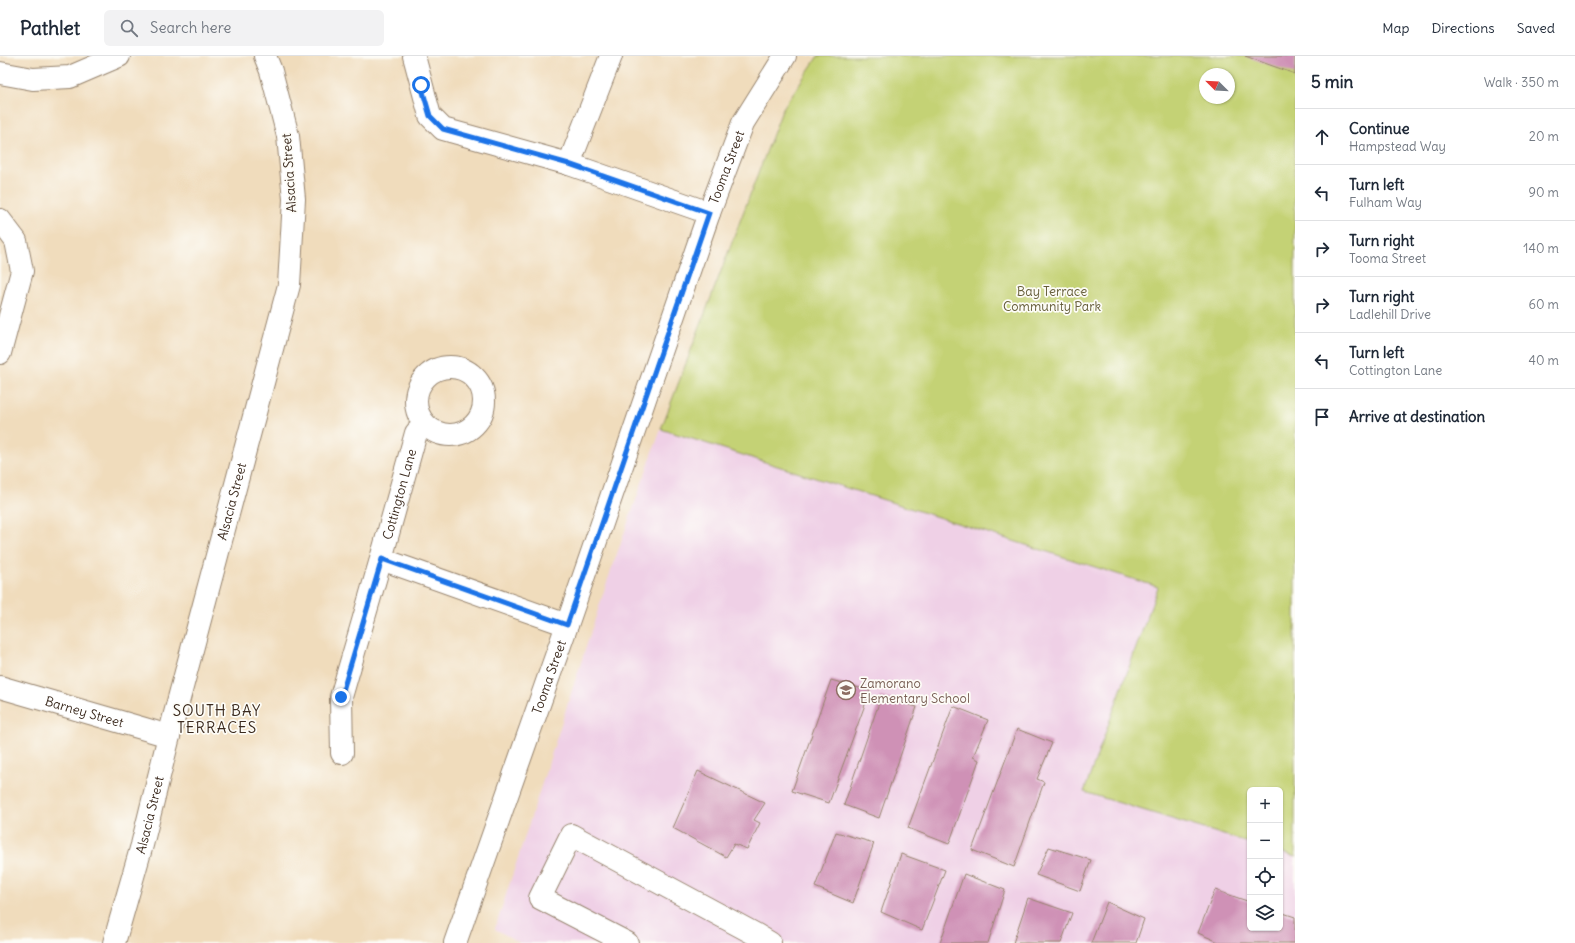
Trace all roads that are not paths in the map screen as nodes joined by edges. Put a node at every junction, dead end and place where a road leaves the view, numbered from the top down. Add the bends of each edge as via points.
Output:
1 (119, 56) edge
2 (265, 56) edge
3 (414, 56) edge
4 (611, 56) edge
5 (785, 56) edge
6 (0, 73) edge
7 (569, 164) junction
8 (709, 213) junction
9 (0, 220) edge
10 (0, 353) edge
11 (424, 425) dead end
12 (382, 559) junction
13 (567, 625) junction
14 (0, 687) edge
15 (170, 736) junction
16 (342, 753) dead end
17 (758, 940) edge
18 (114, 943) edge
19 (456, 943) edge
20 (627, 943) edge

1 - 6 street via 70,77 33,79
2 - 15 street, Alsacia Street via 288,136 294,199 289,285
3 - 7 street via 430,116 443,129
4 - 7 street
5 - 8 street, Tooma Street via 743,123
7 - 8 street
8 - 13 street, Tooma Street
9 - 10 street via 16,241 22,271
11 - 12 street, Cottington Lane via 416,433
12 - 13 street
12 - 16 street, Cottington Lane via 341,697
13 - 19 street, Tooma Street
14 - 15 street, Barney Street
15 - 18 street, Alsacia Street
17 - 20 street via 571,835 540,898

